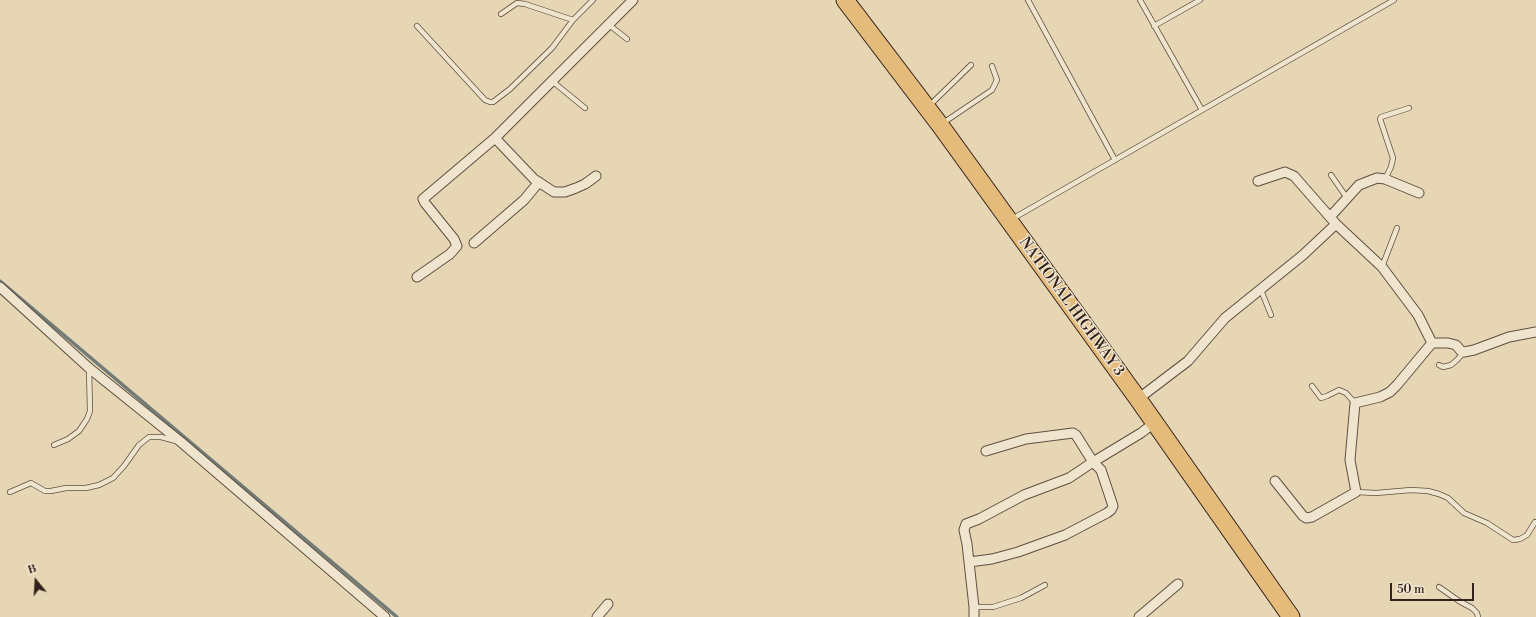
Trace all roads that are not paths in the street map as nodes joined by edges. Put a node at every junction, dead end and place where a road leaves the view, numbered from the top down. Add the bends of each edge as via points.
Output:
1 (593, 0) edge
2 (633, 0) edge
3 (845, 0) edge
4 (1028, 0) edge
5 (1140, 0) edge
6 (1200, 0) edge
7 (1394, 0) edge
8 (501, 14) dead end
9 (573, 20) junction
10 (608, 24) junction
11 (417, 26) dead end
12 (1154, 26) junction
13 (628, 39) dead end
14 (971, 65) dead end
15 (992, 66) dead end
16 (552, 81) junction
17 (585, 108) dead end
18 (928, 108) junction
19 (1408, 108) dead end
20 (1202, 110) junction
21 (940, 125) junction
22 (495, 138) junction
23 (1115, 160) junction
24 (1331, 175) dead end
25 (596, 176) dead end
26 (1385, 179) junction
27 (1258, 181) dead end
28 (539, 182) junction
29 (1419, 193) dead end
30 (1347, 198) junction
31 (1333, 220) junction
32 (1008, 221) junction
33 (1397, 228) dead end
34 (474, 243) dead end
35 (1382, 267) junction
36 (417, 277) dead end
37 (0, 287) edge
38 (1261, 290) junction
39 (1271, 315) dead end
40 (1536, 332) edge
41 (1432, 343) junction
42 (1464, 352) junction
43 (1439, 366) dead end
44 (89, 368) junction
45 (1312, 386) dead end
46 (1138, 399) junction
47 (1355, 403) junction
48 (1154, 423) junction
49 (181, 442) junction
50 (54, 445) dead end
51 (986, 451) dead end
52 (1093, 462) junction
53 (1276, 481) dead end
54 (10, 492) dead end
55 (1356, 492) junction
56 (1535, 522) edge
57 (968, 562) junction
58 (1045, 584) dead end
59 (1178, 584) dead end
60 (1439, 587) dead end
61 (608, 604) dead end
62 (974, 607) junction
63 (385, 617) edge
64 (597, 617) edge
65 (974, 617) edge
66 (1139, 617) edge
67 (1291, 617) edge
68 (1478, 617) edge

1 - 9 lane
2 - 10 street
3 - 18 highway, NATIONAL HIGHWAY 3
4 - 23 lane
5 - 12 lane
6 - 12 lane
7 - 20 lane
8 - 9 lane via 517,3
9 - 11 lane via 552,48 510,89 490,102 485,100
10 - 13 lane
10 - 16 street
12 - 20 lane
14 - 18 lane
15 - 21 lane via 997,80 992,90
16 - 17 lane
16 - 22 street
18 - 21 highway, NATIONAL HIGHWAY 3
19 - 26 lane via 1380,119 1393,158
20 - 23 lane
21 - 32 highway, NATIONAL HIGHWAY 3
22 - 28 street
22 - 36 street via 423,199 457,246 450,254
23 - 32 lane
24 - 30 lane
25 - 28 street via 585,184 565,192 554,192
26 - 29 street
26 - 30 street via 1377,178 1359,185
27 - 31 street via 1285,172 1290,173
28 - 34 street via 524,200
30 - 31 street
31 - 35 street
31 - 38 street via 1313,247
32 - 46 highway, NATIONAL HIGHWAY 3
33 - 35 lane
35 - 41 street via 1418,316
37 - 44 street
38 - 39 lane
38 - 46 street via 1225,318 1188,361
40 - 42 street via 1509,337
41 - 42 street via 1456,345
41 - 47 street via 1390,392
42 - 43 lane via 1451,365
44 - 49 street
44 - 50 lane via 90,411 87,419 79,431
45 - 47 lane via 1320,398 1339,390 1346,393
46 - 48 highway, NATIONAL HIGHWAY 3
47 - 55 street via 1350,460
48 - 52 street
48 - 67 highway, NATIONAL HIGHWAY 3
49 - 54 lane via 149,437 136,448 113,478 99,485 51,491 31,483
49 - 63 street
51 - 52 street via 1026,440 1073,433
52 - 57 street via 1069,478 1024,495 979,520 966,524 964,530
52 - 57 street via 1101,470 1113,506 1111,510 1065,535 1018,552
53 - 55 street via 1306,518
55 - 56 lane via 1428,490 1448,498 1464,513 1487,523 1513,540 1527,535
57 - 62 street
58 - 62 lane via 1021,598 992,607
59 - 66 street
60 - 68 lane via 1472,608
61 - 64 street
62 - 65 street

